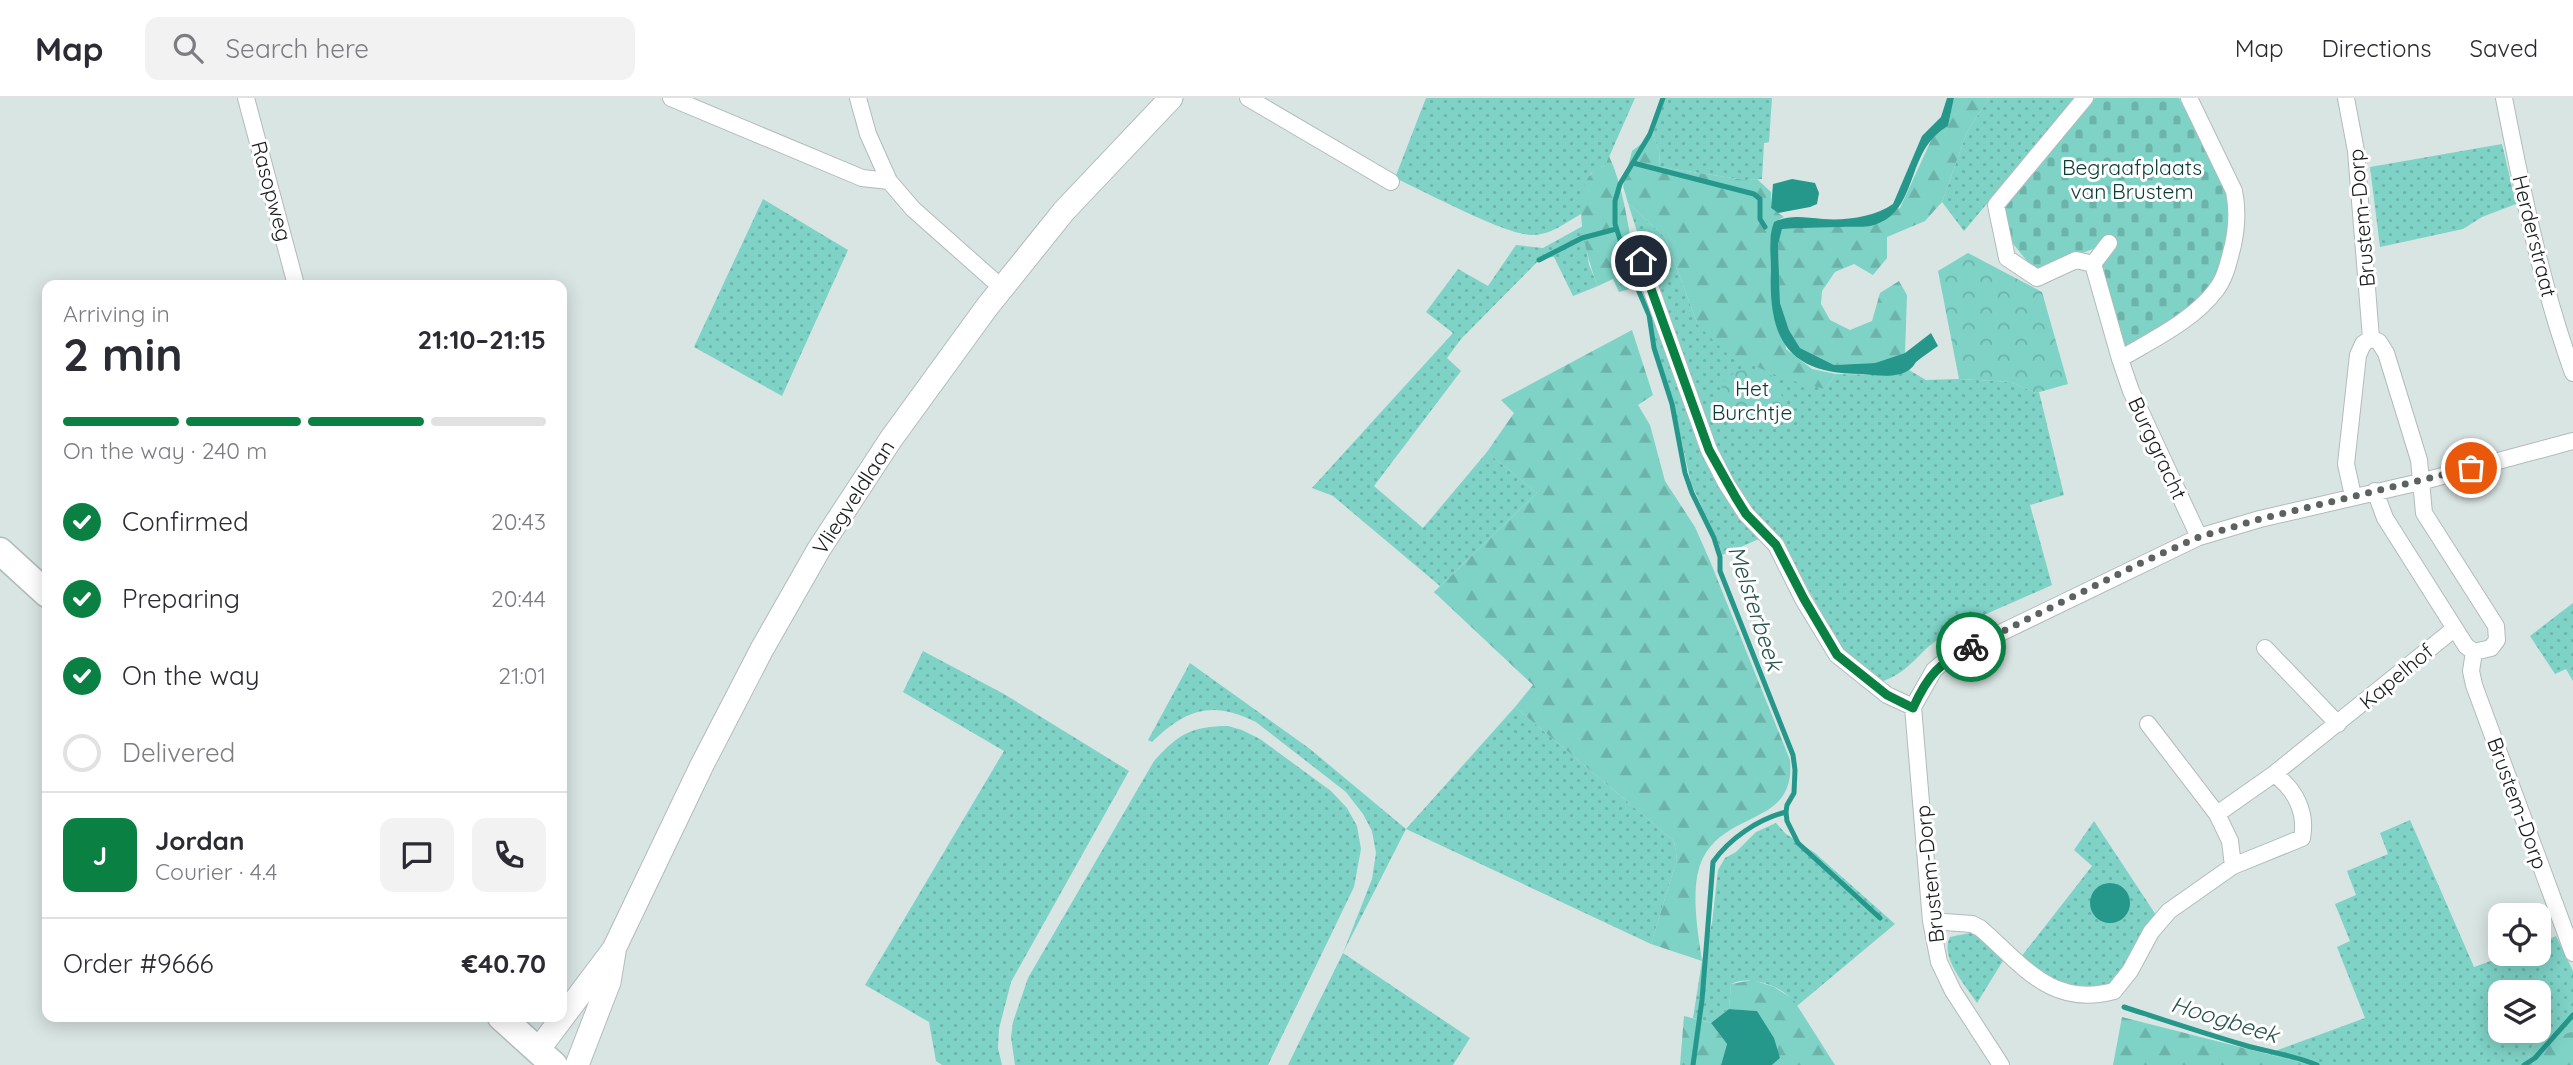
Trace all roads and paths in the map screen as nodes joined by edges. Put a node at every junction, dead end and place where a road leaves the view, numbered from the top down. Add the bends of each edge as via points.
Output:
1 (246, 98) edge
2 (671, 98) edge
3 (858, 98) edge
4 (1171, 98) edge
5 (1248, 98) edge
6 (2085, 98) edge
7 (2189, 98) edge
8 (2346, 98) edge
9 (2504, 98) edge
10 (889, 181) junction
11 (1391, 182) dead end
12 (2109, 243) dead end
13 (1641, 261) dead end
14 (2093, 264) junction
15 (295, 280) edge
16 (1002, 288) junction
17 (2371, 338) junction
18 (2120, 359) junction
19 (2573, 373) edge
20 (2573, 441) edge
21 (2420, 482) junction
22 (2375, 491) junction
23 (2353, 496) junction
24 (2199, 537) junction
25 (0, 551) edge
26 (42, 589) edge
27 (2454, 629) junction
28 (2265, 648) dead end
29 (2474, 652) junction
30 (1913, 708) junction
31 (2148, 724) dead end
32 (2338, 724) junction
33 (2274, 774) junction
34 (2217, 814) junction
35 (2233, 866) junction
36 (1931, 921) junction
37 (614, 949) junction
38 (2573, 953) edge
39 (507, 1022) edge
40 (546, 1057) edge
41 (577, 1065) edge
42 (2001, 1065) edge

1 - 15 street, Rasopweg
2 - 10 street via 862,178
3 - 10 street
4 - 16 main road, Vliegveldlaan via 1064,211
5 - 11 street
6 - 14 street via 1996,205 2007,258 2037,278 2076,260
7 - 18 street via 2234,191 2237,227 2228,268 2216,290 2182,322
8 - 17 street, Brustem-Dorp via 2356,151
9 - 19 street, Herderstraat via 2559,333
10 - 16 street via 913,209
12 - 14 street
13 - 30 street via 1709,450 1726,482 1746,514 1776,545 1837,655 1887,695
14 - 18 street, Burggracht
16 - 37 main road, Vliegveldlaan via 929,383 819,549 734,699
17 - 21 street, Brustem-Dorp via 2386,353 2419,460
17 - 23 street via 2358,355 2346,464
18 - 24 street, Burggracht
20 - 21 street
21 - 22 street
21 - 29 street, Brustem-Dorp via 2424,513 2497,631 2491,648
22 - 23 street
22 - 27 street via 2385,518
23 - 24 street
24 - 30 street via 1947,659 1934,670
25 - 26 main road
27 - 29 street
27 - 32 street, Kapelhof
28 - 32 street, Kapelhof
29 - 38 street, Brustem-Dorp via 2474,685
30 - 36 street, Brustem-Dorp
31 - 34 street
32 - 33 street, Kapelhof
33 - 34 street, Kapelhof
33 - 35 street via 2294,793 2304,827 2302,838
34 - 35 street via 2230,841
35 - 36 street via 2169,911 2115,991 2105,994 2052,989 1980,928
36 - 42 street, Brustem-Dorp via 1939,962 1953,991
37 - 40 main road, Vliegveldlaan
37 - 41 main road, Vliegveldlaan via 609,982
39 - 40 main road

